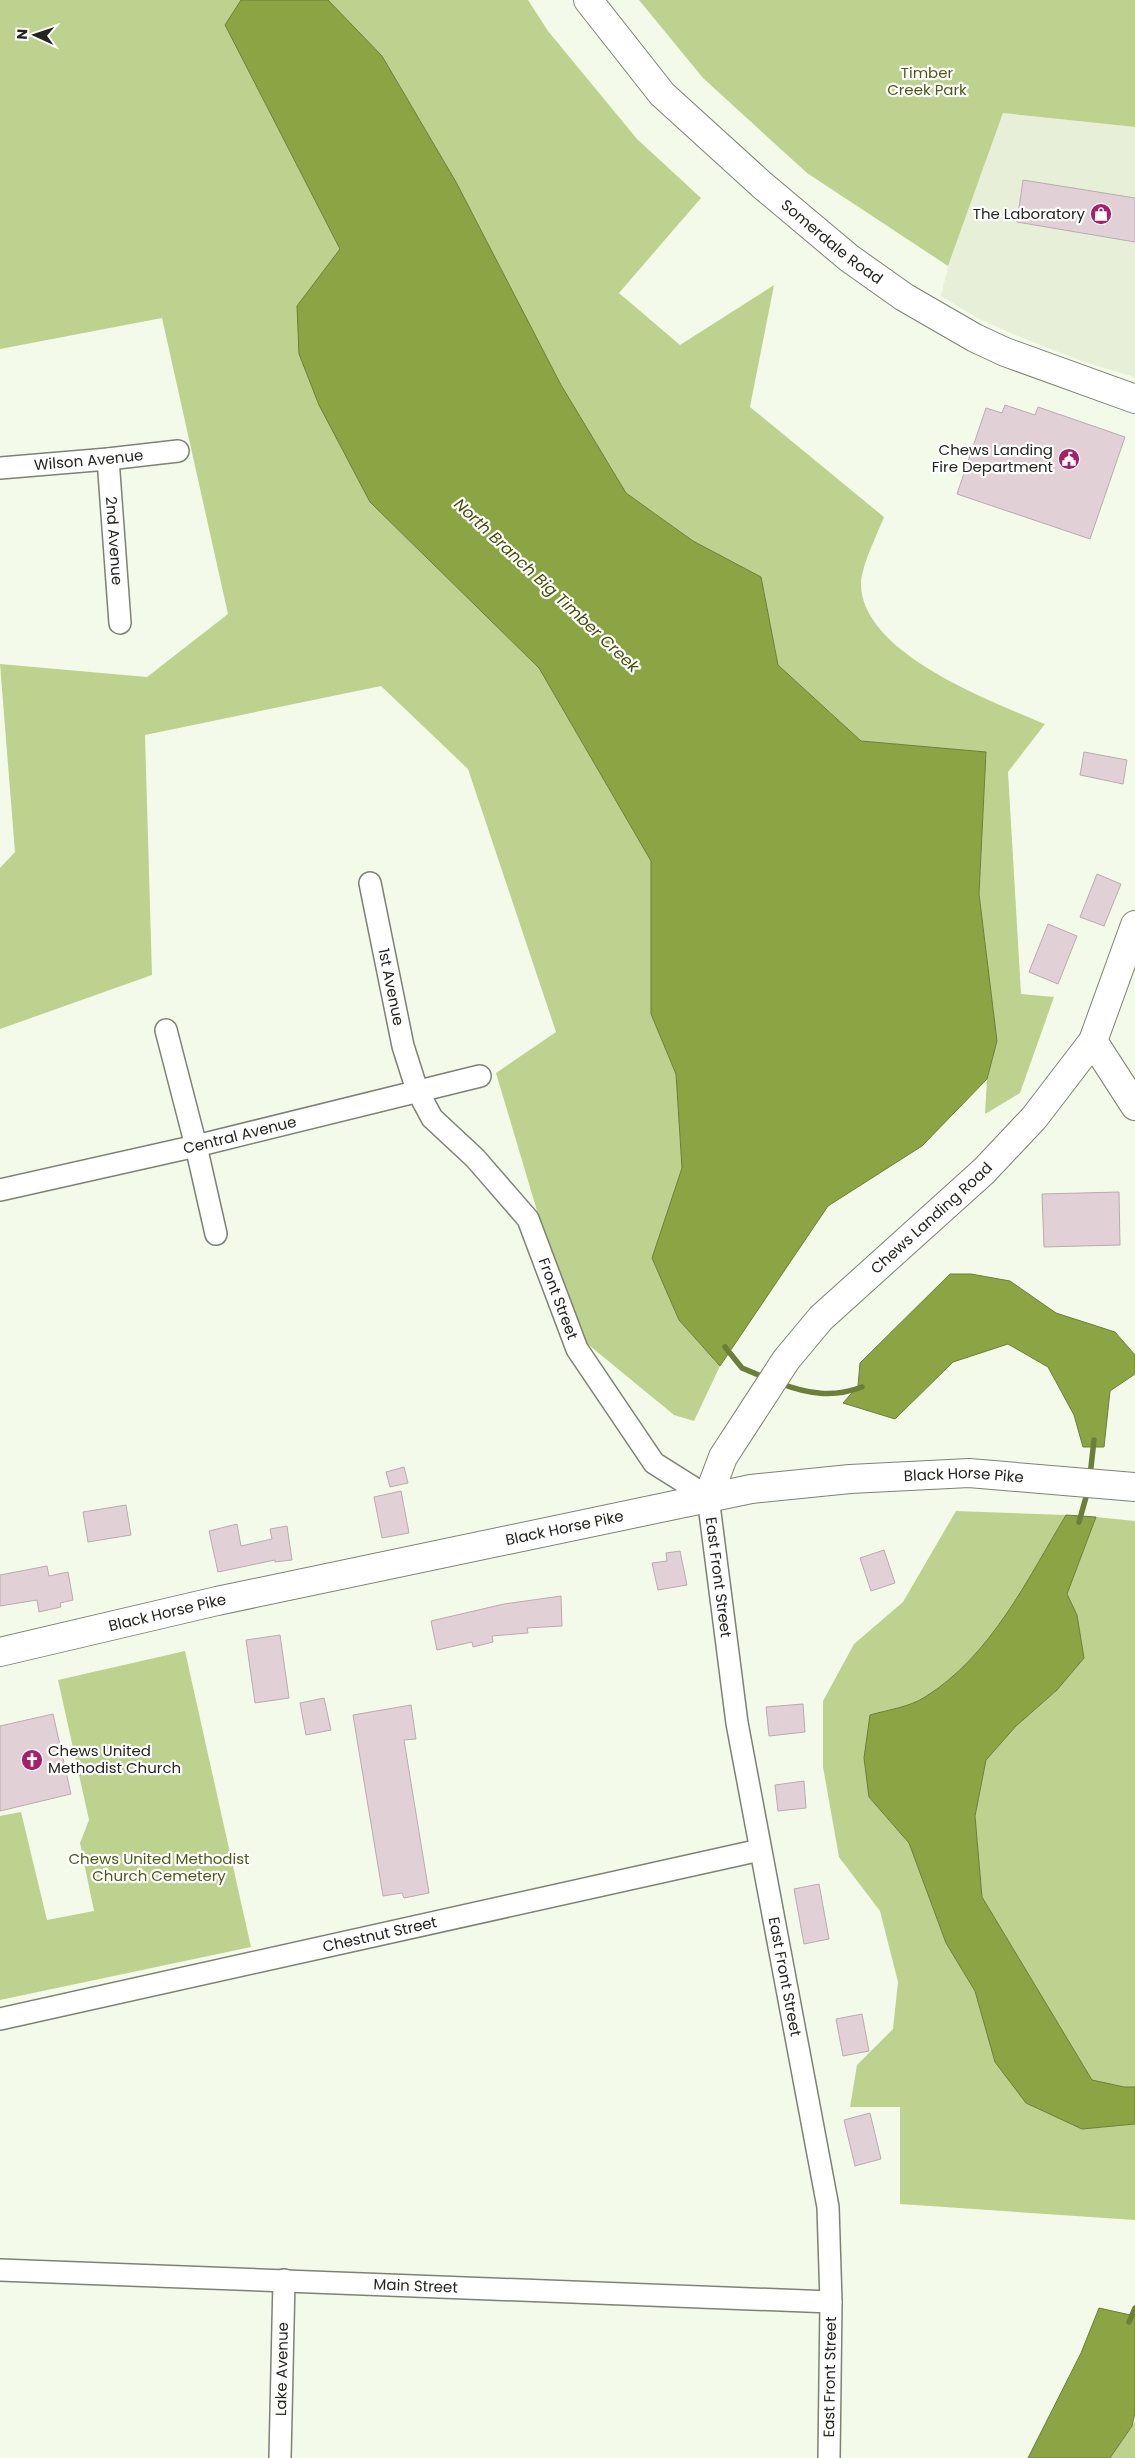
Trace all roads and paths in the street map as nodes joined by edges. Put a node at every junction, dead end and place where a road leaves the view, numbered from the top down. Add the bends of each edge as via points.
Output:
1 (588, 0) edge
2 (1135, 399) edge
3 (178, 450) dead end
4 (108, 459) junction
5 (0, 468) edge
6 (120, 623) dead end
7 (370, 883) dead end
8 (1135, 925) edge
9 (166, 1030) dead end
10 (1093, 1041) junction
11 (480, 1076) dead end
12 (416, 1090) junction
13 (1135, 1106) edge
14 (196, 1146) junction
15 (0, 1190) edge
16 (216, 1234) dead end
17 (1128, 1486) edge
18 (708, 1497) junction
19 (0, 1652) edge
20 (760, 1850) junction
21 (0, 2019) edge
22 (0, 2270) edge
23 (284, 2280) junction
24 (831, 2302) junction
25 (280, 2458) edge
26 (829, 2458) edge

1 - 2 main road, Somerdale Road via 662,94 762,186 849,258 904,297 975,338
3 - 4 street, Wilson Avenue
4 - 5 street, Wilson Avenue
4 - 6 street, 2nd Avenue
7 - 12 street, 1st Avenue via 403,1046
8 - 10 main road, Chews Landing Road
9 - 14 street
10 - 13 main road
10 - 18 main road, Chews Landing Road via 1034,1118 984,1171 821,1318 786,1360 723,1457
11 - 12 street, Central Avenue
12 - 14 street, Central Avenue
12 - 18 street, Front Street via 432,1118 475,1158 528,1219 577,1349 654,1463
14 - 15 street, Central Avenue
14 - 16 street
17 - 18 main road, Black Horse Pike via 969,1473 929,1474 850,1478
18 - 19 main road, Black Horse Pike via 217,1601
18 - 20 street, East Front Street via 737,1723
20 - 21 street, Chestnut Street
20 - 24 street, East Front Street via 828,2207
22 - 23 street, Main Street
23 - 24 street, Main Street
23 - 25 street, Lake Avenue
24 - 26 street, East Front Street

